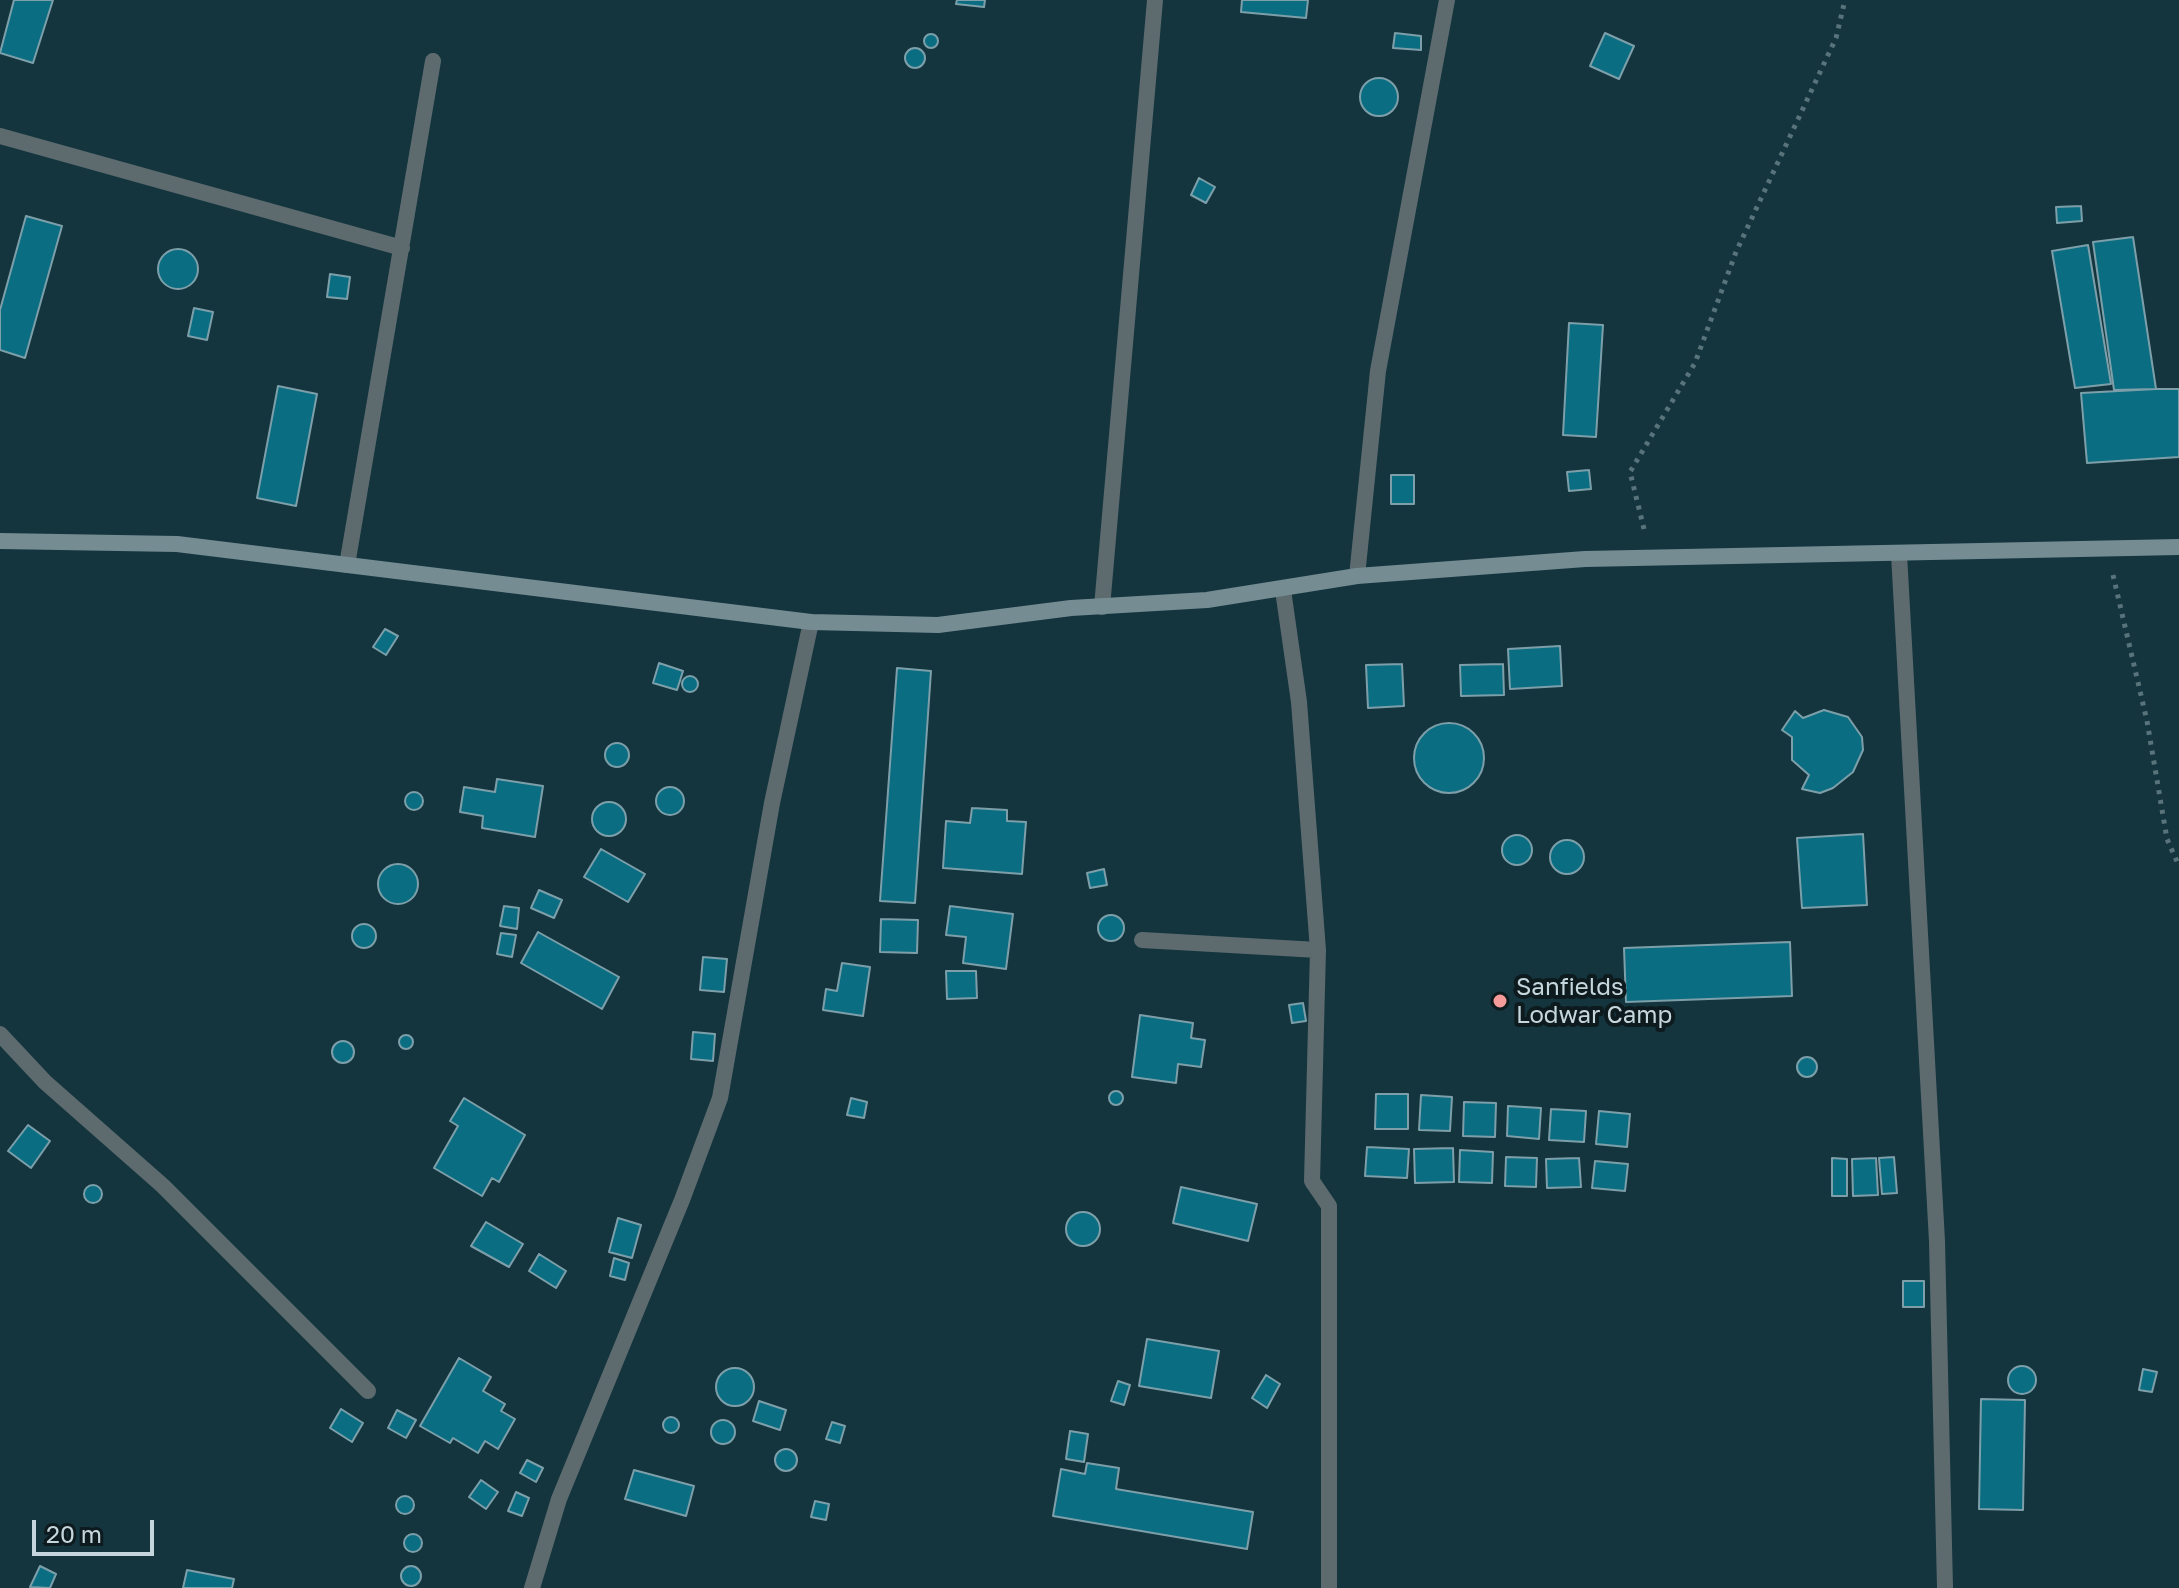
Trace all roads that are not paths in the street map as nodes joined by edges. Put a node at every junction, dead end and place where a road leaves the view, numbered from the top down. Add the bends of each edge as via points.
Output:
1 (1155, 0) edge
2 (1447, 0) edge
3 (433, 61) dead end
4 (0, 136) edge
5 (402, 248) junction
6 (0, 541) edge
7 (2179, 547) edge
8 (1899, 554) junction
9 (347, 565) junction
10 (1357, 576) junction
11 (1283, 590) junction
12 (1102, 607) junction
13 (811, 622) junction
14 (1142, 940) dead end
15 (1318, 950) junction
16 (0, 1034) edge
17 (368, 1391) dead end
18 (532, 1588) edge
19 (1329, 1588) edge
20 (1945, 1588) edge

1 - 12 street
2 - 10 street via 1378,371
3 - 5 street
4 - 5 street
5 - 9 street
6 - 9 street via 177,544
7 - 8 street
8 - 10 street via 1651,557
8 - 20 street via 1937,1241
9 - 13 street
10 - 11 street
11 - 12 street
11 - 15 street via 1299,702
12 - 13 street via 938,625
13 - 18 street via 772,803 720,1098 559,1499
14 - 15 street
15 - 19 street via 1312,1181 1329,1206
16 - 17 street via 45,1082 163,1186

